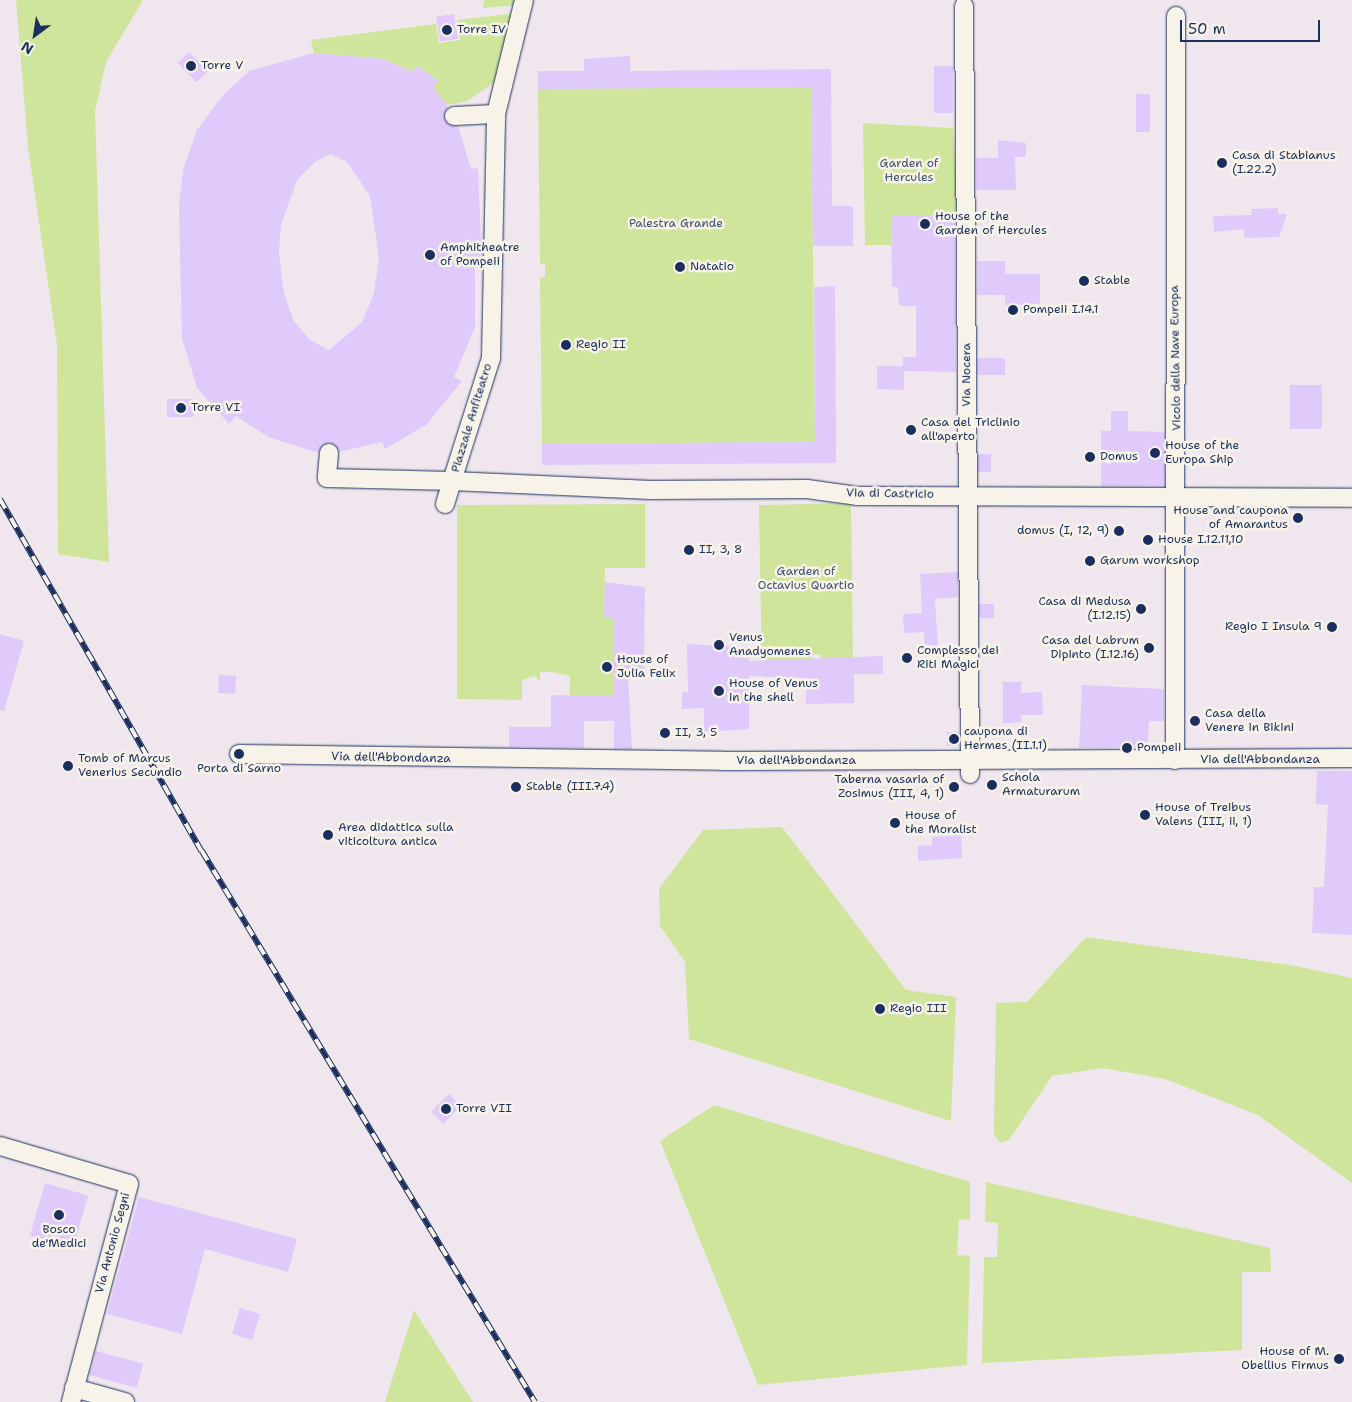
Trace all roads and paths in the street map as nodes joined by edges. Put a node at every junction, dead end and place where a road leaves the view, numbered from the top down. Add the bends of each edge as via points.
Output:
1 (524, 0) edge
2 (964, 6) dead end
3 (1176, 16) dead end
4 (496, 114) junction
5 (454, 116) dead end
6 (329, 453) dead end
7 (452, 481) junction
8 (968, 494) junction
9 (1178, 498) junction
10 (1352, 498) edge
11 (446, 504) dead end
12 (239, 754) dead end
13 (1352, 758) edge
14 (1175, 760) junction
15 (970, 768) junction
16 (0, 1146) edge
17 (72, 1395) edge
18 (125, 1402) edge

1 - 4 street, Piazzale Anfiteatro
2 - 8 street, Via Nocera
3 - 9 street, Vicolo della Nave Europa
4 - 5 street
4 - 7 street, Piazzale Anfiteatro via 491,358
6 - 7 street, Via di Castricio via 327,478
7 - 8 street, Via di Castricio via 530,487
7 - 11 street
8 - 9 street, Via di Castricio
8 - 15 street, Via Nocera
9 - 10 street, Via di Castricio
9 - 14 street, Vicolo della Nave Europa
12 - 15 street, Via dell'Abbondanza
13 - 14 street, Via dell'Abbondanza
14 - 15 street, Via dell'Abbondanza
16 - 17 street, Via Antonio Segni via 129,1184
17 - 18 street

